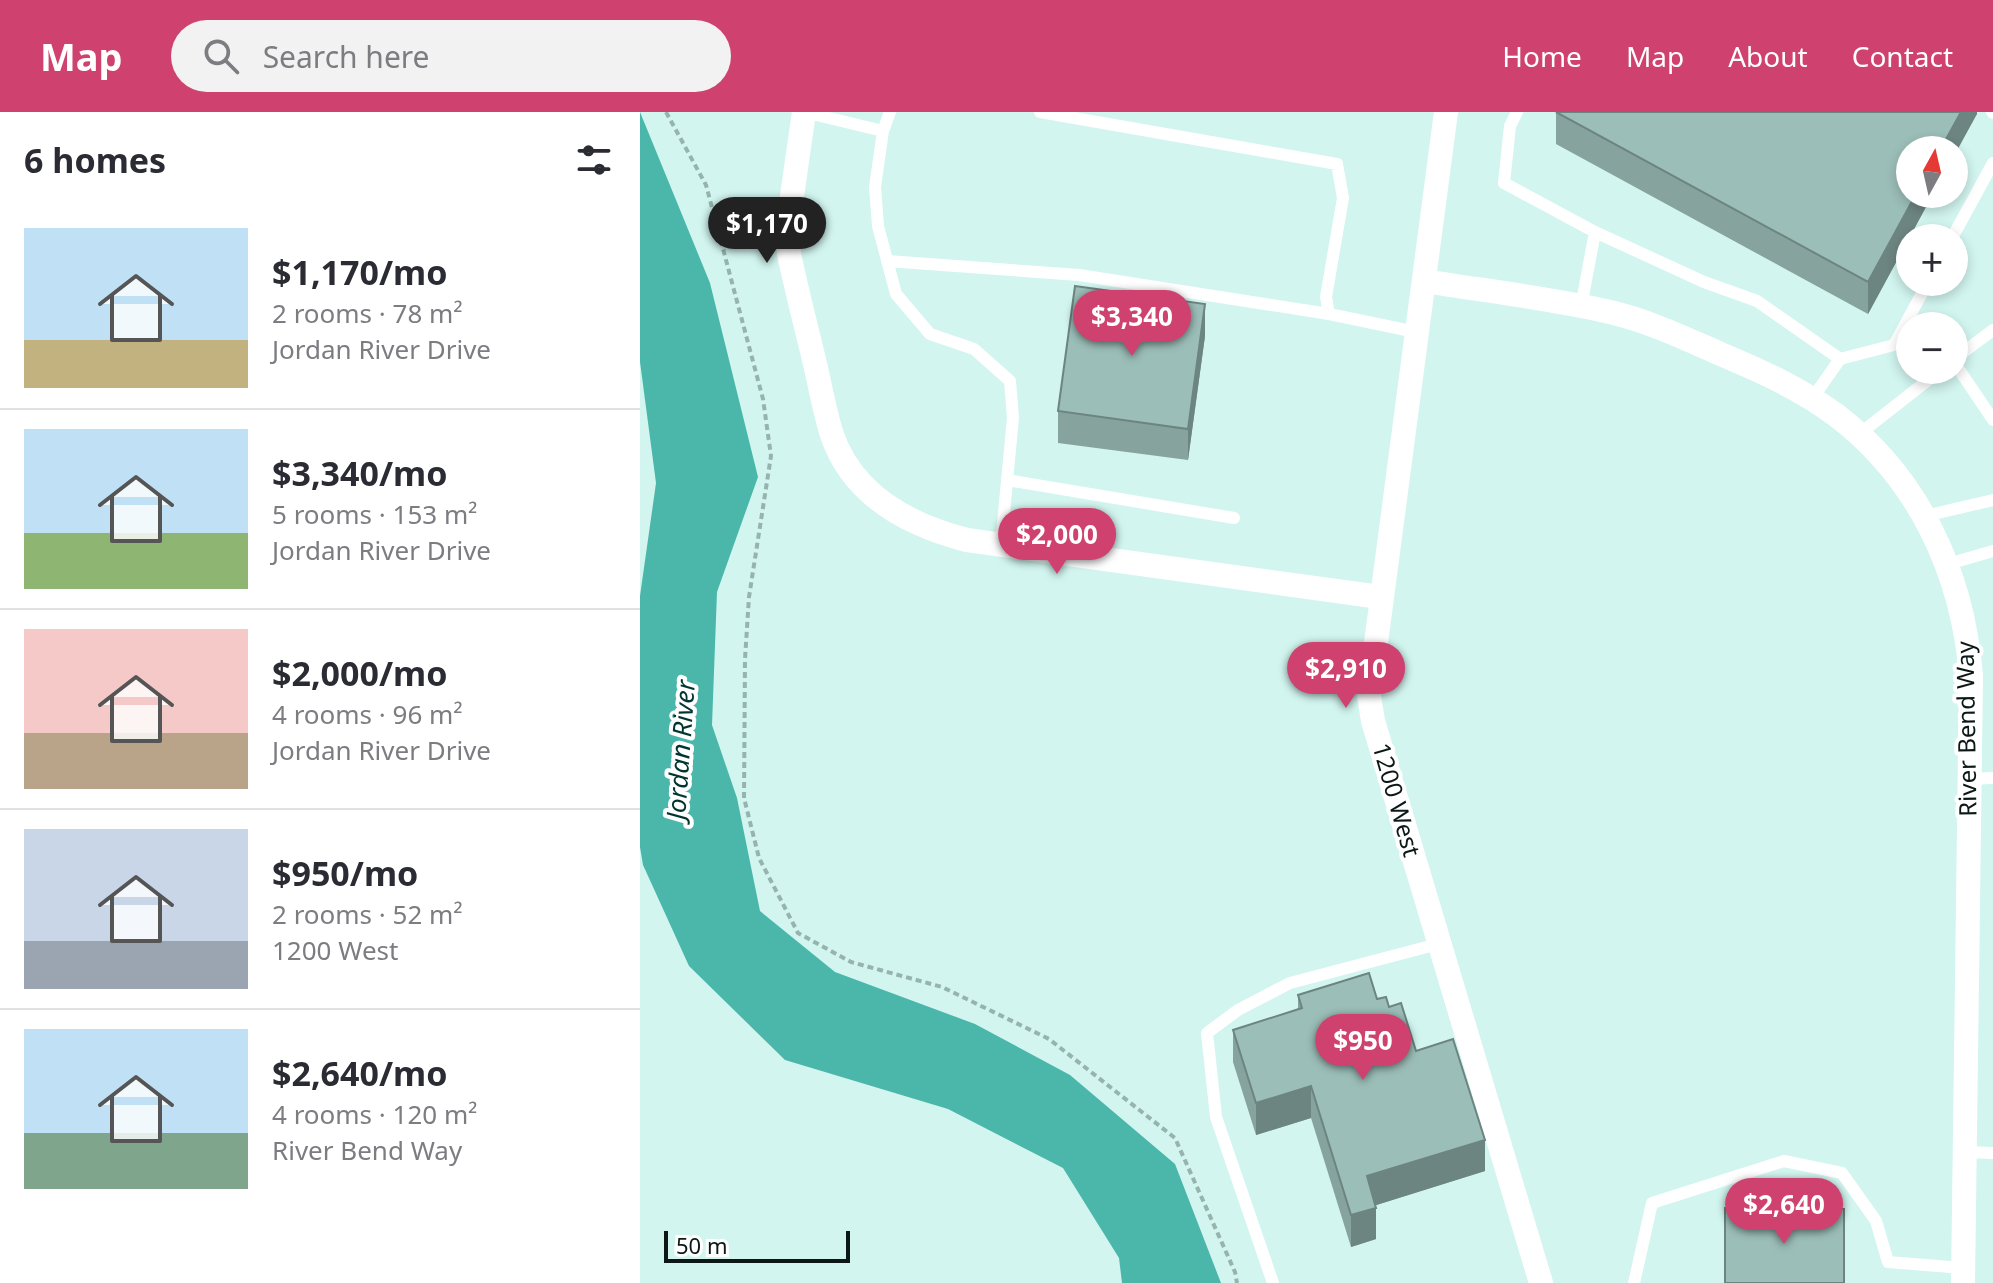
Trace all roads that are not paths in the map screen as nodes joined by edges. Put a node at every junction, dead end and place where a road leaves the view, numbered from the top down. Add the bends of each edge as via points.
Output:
1 (804, 112) edge
2 (890, 112) edge
3 (1040, 112) edge
4 (1446, 112) edge
5 (1517, 112) edge
6 (883, 131) junction
7 (1993, 163) edge
8 (1960, 224) edge
9 (1595, 232) junction
10 (887, 261) junction
11 (1424, 281) junction
12 (1920, 296) edge
13 (1581, 307) junction
14 (1329, 314) junction
15 (1993, 330) edge
16 (1416, 332) junction
17 (1968, 350) edge
18 (1840, 359) junction
19 (1968, 382) edge
20 (1923, 384) edge
21 (1812, 399) junction
22 (1993, 420) edge
23 (1858, 435) junction
24 (1007, 480) junction
25 (1993, 500) edge
26 (1925, 516) junction
27 (1234, 518) dead end
28 (1001, 544) junction
29 (1993, 551) edge
30 (1948, 564) junction
31 (1380, 597) junction
32 (1981, 778) edge
33 (1438, 944) junction
34 (1965, 1152) junction
35 (1993, 1153) edge
36 (1963, 1276) edge
37 (1273, 1283) edge
38 (1541, 1283) edge
39 (1634, 1283) edge

1 - 6 lane
1 - 28 street via 788,224 789,254 839,452 862,485 897,514 942,534
2 - 6 lane
3 - 14 lane via 1337,164 1343,198 1326,297
4 - 11 street, 1200 West
5 - 9 lane via 1510,126 1504,183
6 - 10 lane via 875,187
7 - 8 lane
9 - 13 lane
9 - 18 lane via 1757,301
10 - 14 lane via 1079,275
10 - 24 lane via 896,294 930,334 974,349 1010,381 1013,418
11 - 13 street, River Bend Way
11 - 16 street, 1200 West
12 - 18 lane via 1894,345
13 - 21 street, River Bend Way via 1674,333
14 - 16 lane
15 - 17 lane
16 - 31 street, 1200 West
18 - 21 lane
19 - 22 lane
20 - 23 lane
21 - 23 street, River Bend Way
23 - 26 street, River Bend Way via 1895,472
24 - 27 lane
24 - 28 lane
25 - 26 lane
26 - 30 street, River Bend Way
28 - 31 street
29 - 30 lane
30 - 32 street, River Bend Way via 1969,648
31 - 33 street, 1200 West via 1370,710
32 - 34 street, River Bend Way
33 - 37 lane via 1290,983 1207,1033 1216,1117
33 - 38 street, 1200 West
34 - 35 lane
34 - 36 street, River Bend Way
36 - 39 lane via 1888,1262 1876,1221 1842,1173 1784,1161 1652,1203

